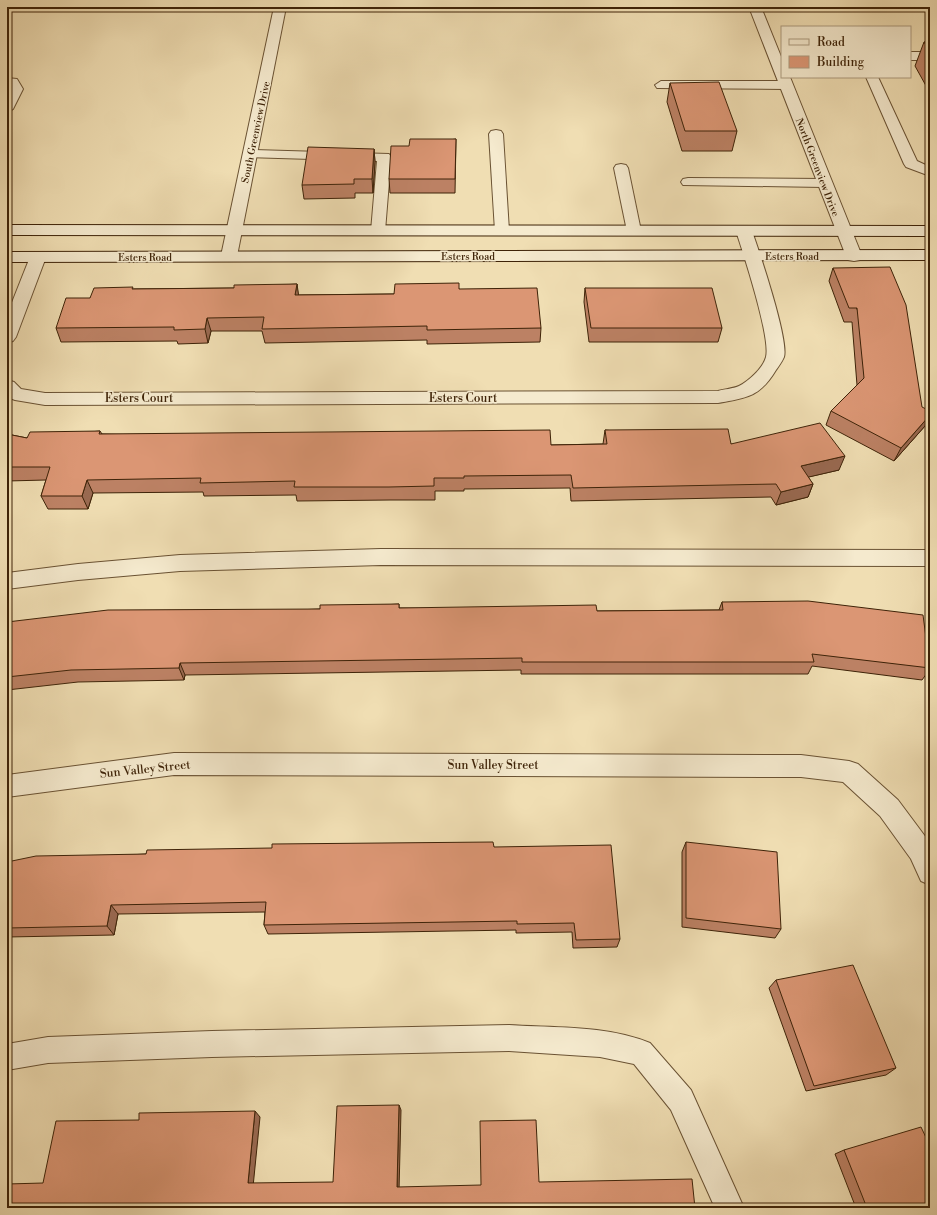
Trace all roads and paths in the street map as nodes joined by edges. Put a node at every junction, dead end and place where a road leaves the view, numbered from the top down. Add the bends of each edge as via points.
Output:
1 (280, 7) edge
2 (755, 7) edge
3 (911, 56) edge
4 (930, 56) edge
5 (779, 59) edge
6 (781, 69) edge
7 (872, 78) edge
8 (783, 79) edge
9 (7, 82) edge
10 (661, 85) dead end
11 (7, 109) edge
12 (496, 134) dead end
13 (250, 154) junction
14 (621, 168) dead end
15 (930, 172) edge
16 (688, 182) dead end
17 (824, 183) junction
18 (7, 230) edge
19 (234, 230) junction
20 (378, 231) junction
21 (502, 231) junction
22 (634, 231) junction
23 (744, 231) junction
24 (930, 231) edge
25 (843, 232) junction
26 (930, 255) edge
27 (229, 256) junction
28 (753, 256) junction
29 (854, 256) junction
30 (7, 257) edge
31 (38, 257) junction
32 (7, 337) edge
33 (7, 386) edge
34 (930, 558) edge
35 (7, 581) edge
36 (7, 786) edge
37 (930, 872) edge
38 (7, 1057) edge
39 (730, 1208) edge

1 - 13 street, South Greenview Drive
2 - 5 street, North Greenview Drive
3 - 4 lane
5 - 6 street, North Greenview Drive
7 - 15 lane via 911,164
8 - 10 lane
8 - 17 street, North Greenview Drive
9 - 11 lane via 13,82 17,89
12 - 21 lane
13 - 19 street, South Greenview Drive
13 - 20 lane via 384,157
14 - 22 lane
16 - 17 lane
17 - 25 street, North Greenview Drive
18 - 19 street
19 - 20 street
19 - 27 street, South Greenview Drive
20 - 21 street
21 - 22 street
22 - 23 street
23 - 25 street
23 - 28 street, Esters Court
24 - 25 street
25 - 29 street, North Greenview Drive
26 - 29 street, Esters Road
27 - 28 street, Esters Road
27 - 31 street, Esters Road
28 - 29 street, Esters Road
28 - 33 street, Esters Court via 772,333 775,357 762,378 744,392 718,397 45,399 15,394
30 - 31 street, Esters Road
31 - 32 street
34 - 35 lane via 381,557 180,563
36 - 37 street, Sun Valley Street via 174,764 801,766 849,772 889,808 920,850
38 - 39 lane via 56,1049 509,1038 600,1044 641,1052 681,1100

